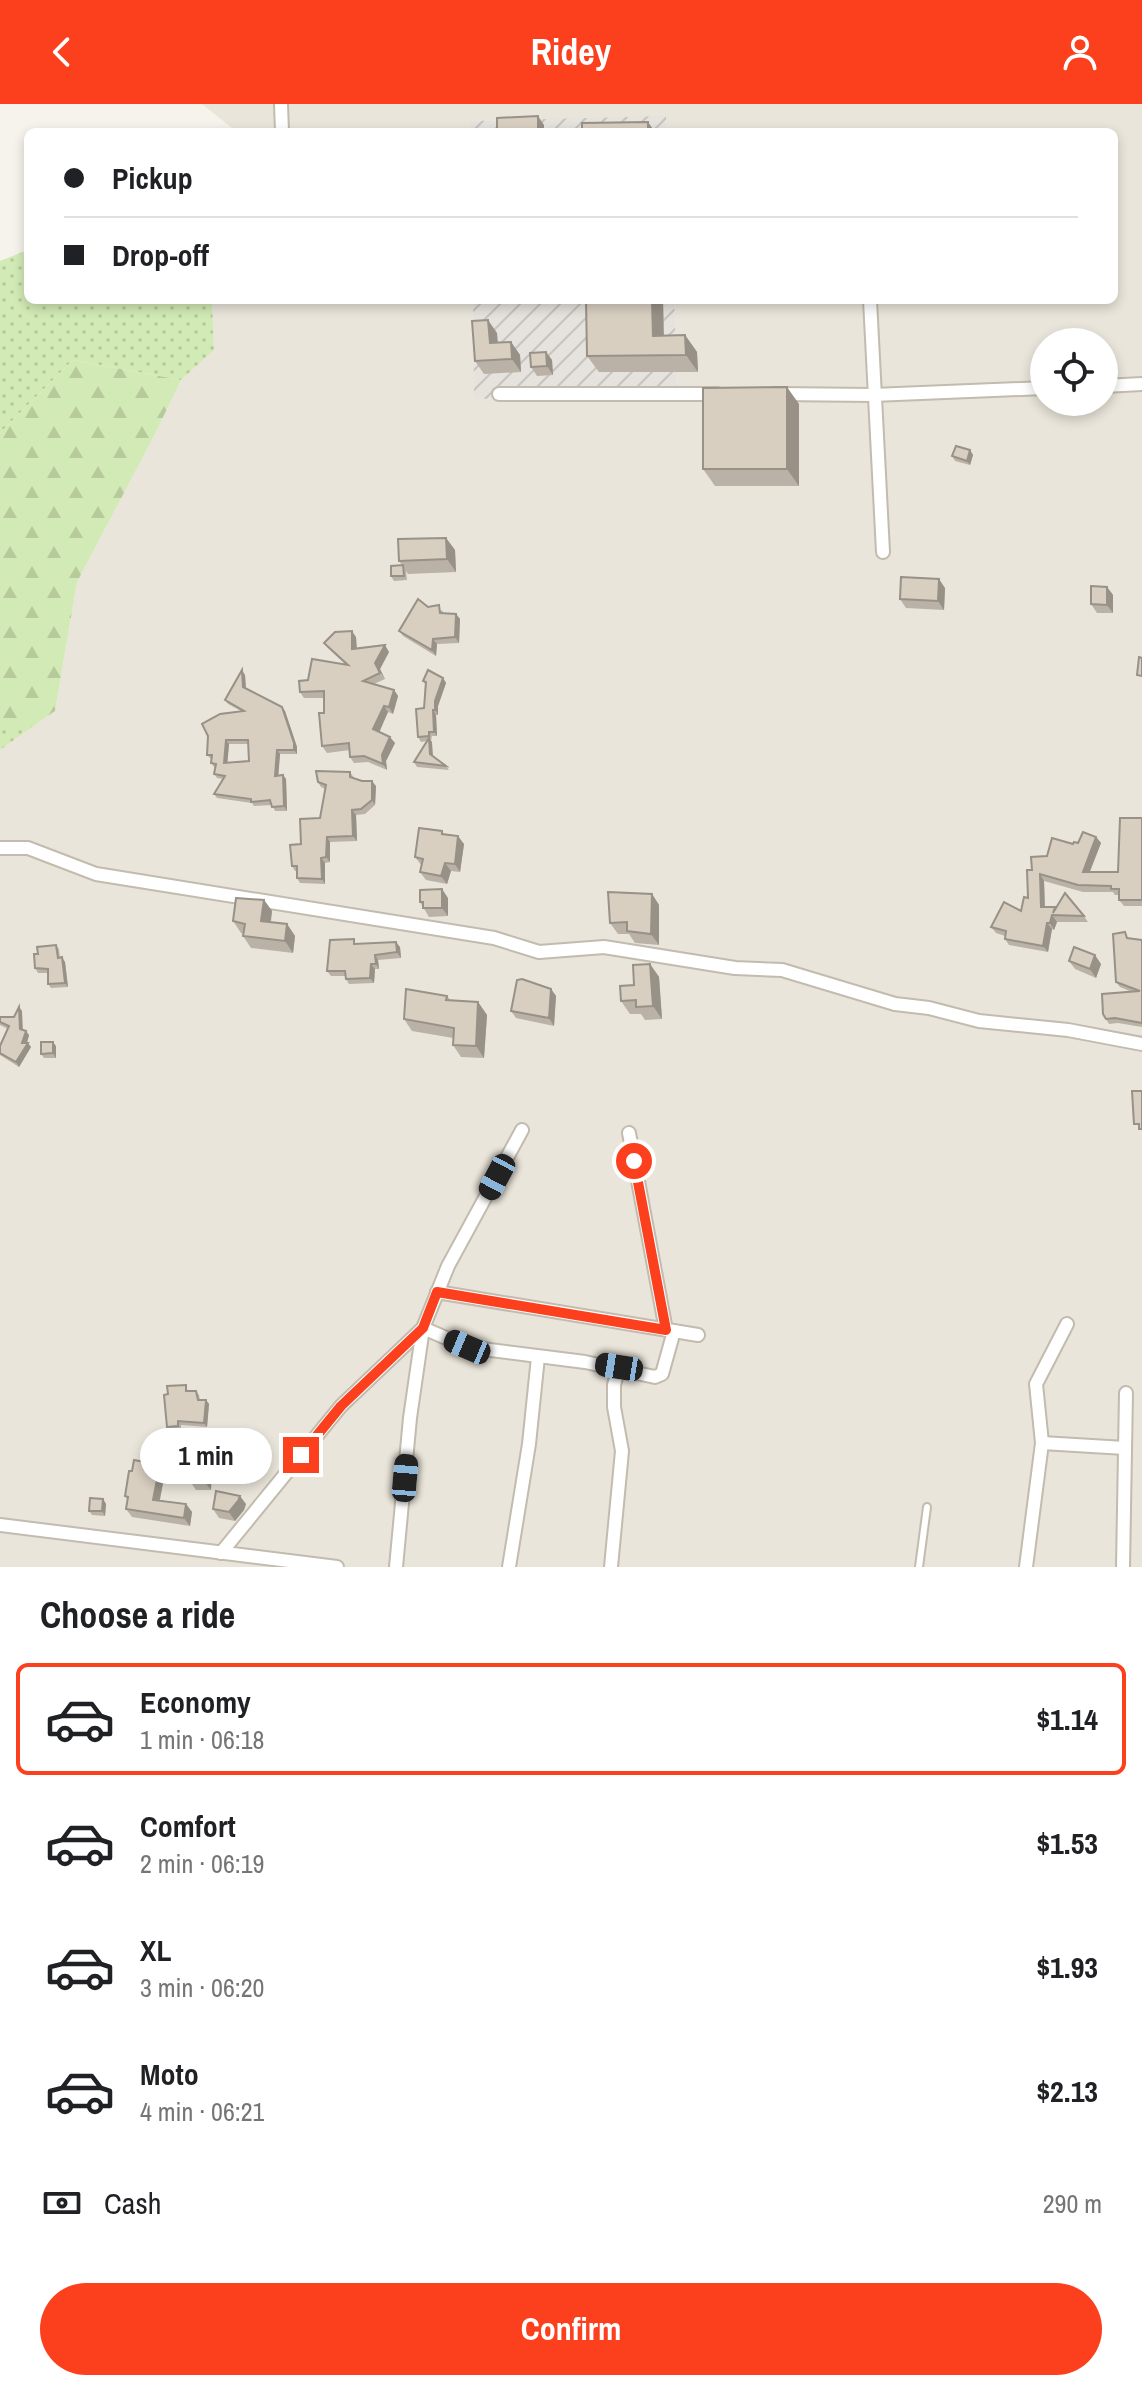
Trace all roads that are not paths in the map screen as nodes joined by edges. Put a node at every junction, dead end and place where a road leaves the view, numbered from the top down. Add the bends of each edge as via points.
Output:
1 (281, 104) edge
2 (282, 128) edge
3 (870, 304) edge
4 (1142, 384) edge
5 (1118, 385) edge
6 (1030, 389) edge
7 (499, 394) dead end
8 (733, 394) edge
9 (764, 394) edge
10 (873, 395) junction
11 (883, 552) dead end
12 (0, 848) edge
13 (1142, 1044) edge
14 (522, 1130) dead end
15 (629, 1133) dead end
16 (437, 1292) junction
17 (1067, 1324) dead end
18 (423, 1328) junction
19 (670, 1330) junction
20 (698, 1335) dead end
21 (538, 1357) junction
22 (619, 1367) junction
23 (1126, 1393) dead end
24 (1042, 1443) junction
25 (1125, 1448) junction
26 (927, 1507) dead end
27 (0, 1525) edge
28 (221, 1553) junction
29 (337, 1567) edge
30 (396, 1567) edge
31 (509, 1567) edge
32 (611, 1567) edge
33 (919, 1567) edge
34 (1026, 1567) edge
35 (1123, 1567) edge

1 - 2 street
3 - 10 street
4 - 5 street
6 - 10 street
7 - 8 street
9 - 10 street
10 - 11 street
12 - 13 street via 28,848 96,874 494,938 539,952 604,947 735,968 782,970 895,1004
14 - 16 street
15 - 19 street
16 - 18 street
16 - 19 street
17 - 24 street via 1036,1384
18 - 21 street via 467,1347
18 - 28 street via 341,1406
18 - 30 street
19 - 20 street
19 - 22 street via 659,1377
21 - 22 street
21 - 31 street
22 - 32 street via 614,1407 622,1451
23 - 25 street
24 - 25 street
24 - 34 street
25 - 35 street
26 - 33 lane
27 - 28 street
28 - 29 street

